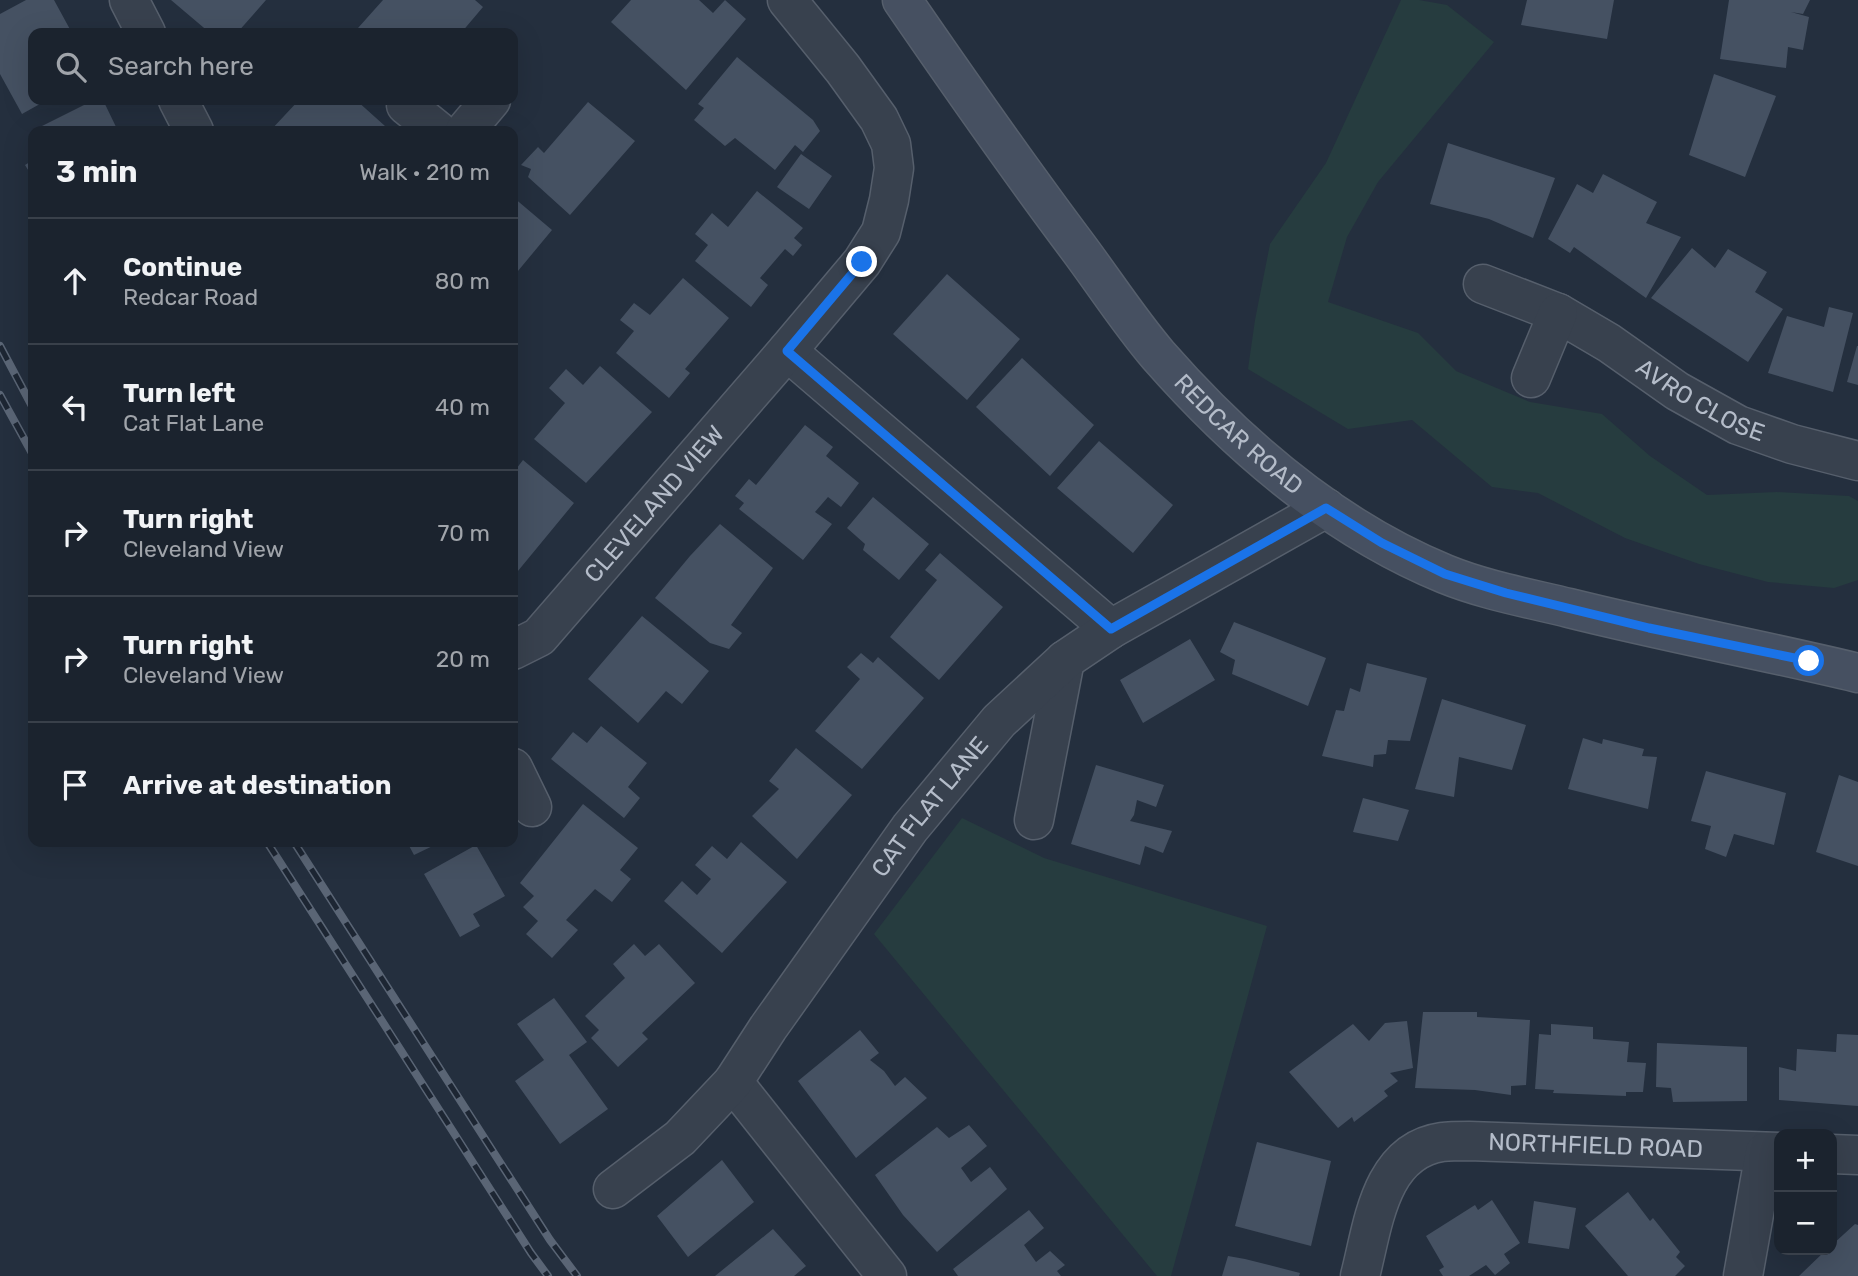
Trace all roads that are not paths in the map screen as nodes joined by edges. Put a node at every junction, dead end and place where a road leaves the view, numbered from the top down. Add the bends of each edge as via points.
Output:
1 (129, 0) edge
2 (787, 0) edge
3 (902, 0) edge
4 (143, 28) edge
5 (181, 105) edge
6 (406, 105) dead end
7 (487, 105) edge
8 (191, 126) edge
9 (433, 126) edge
10 (469, 126) edge
11 (1483, 284) dead end
12 (1558, 313) junction
13 (787, 351) junction
14 (1531, 378) dead end
15 (1858, 461) edge
16 (1326, 508) junction
17 (1111, 629) junction
18 (518, 648) edge
19 (1065, 660) junction
20 (1858, 673) edge
21 (518, 778) edge
22 (532, 807) dead end
23 (1034, 820) dead end
24 (733, 1082) junction
25 (1772, 1152) edge
26 (1837, 1154) edge
27 (1858, 1155) edge
28 (613, 1189) dead end
29 (887, 1276) edge
30 (1360, 1276) edge
31 (1743, 1276) edge

1 - 4 street
2 - 13 street, CLEVELAND VIEW via 880,119 891,144 894,168 881,232 862,262
3 - 16 street, REDCAR ROAD via 1029,182 1157,353 1261,459
5 - 8 street
6 - 9 street
7 - 10 street
11 - 12 street, AVRO CLOSE
12 - 14 street
12 - 15 street, AVRO CLOSE via 1738,425
13 - 17 street
13 - 18 street, CLEVELAND VIEW via 539,637
16 - 17 street, CAT FLAT LANE
16 - 20 street, REDCAR ROAD via 1445,574 1649,628
17 - 19 street, CAT FLAT LANE
19 - 23 street
19 - 24 street, CAT FLAT LANE via 999,721 910,828
21 - 22 street
24 - 28 street, CAT FLAT LANE via 680,1138
24 - 29 street
25 - 30 street, NORTHFIELD ROAD via 1440,1142 1414,1152 1394,1170 1382,1192
25 - 31 street
26 - 27 street

